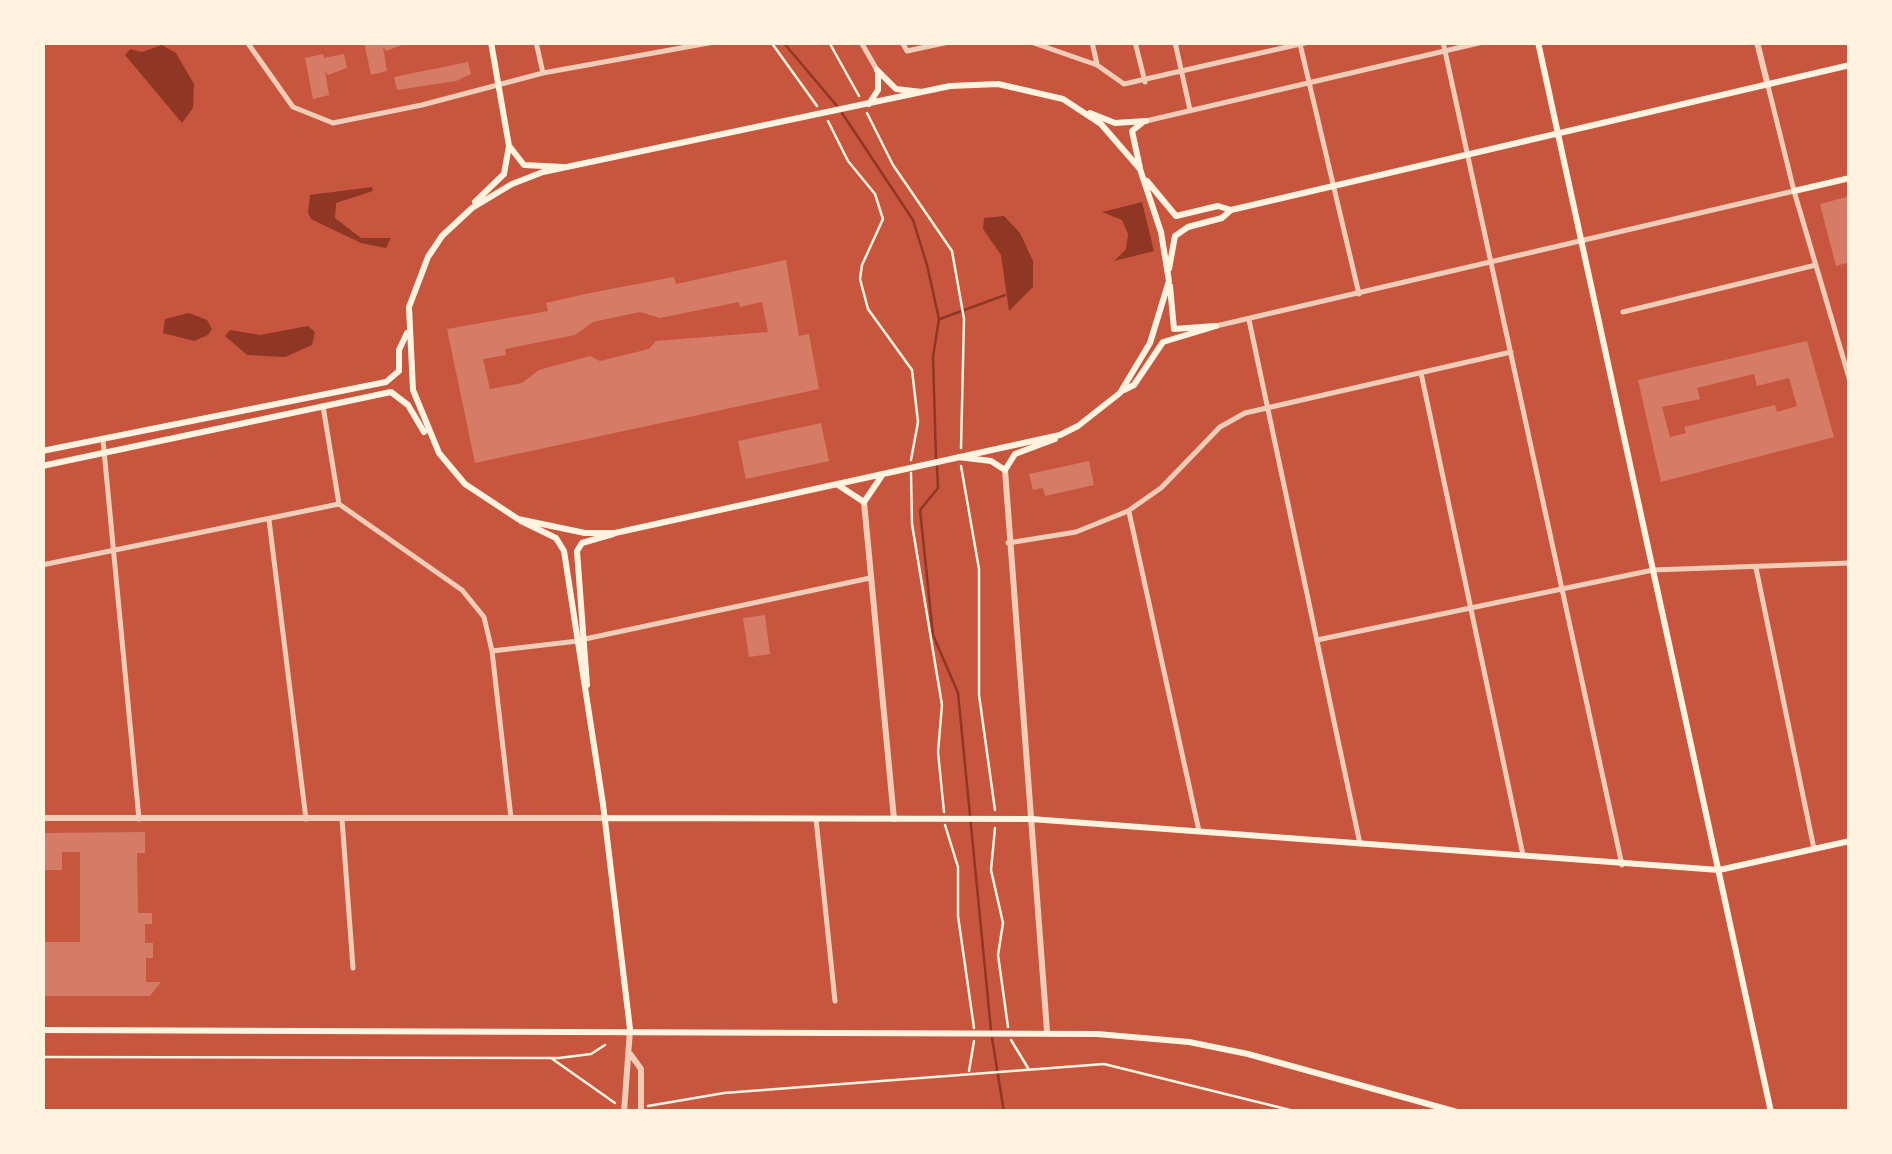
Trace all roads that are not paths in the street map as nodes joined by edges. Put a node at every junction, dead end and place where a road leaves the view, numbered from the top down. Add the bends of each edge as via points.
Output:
1 (247, 42) edge
2 (492, 42) edge
3 (536, 42) edge
4 (714, 42) edge
5 (861, 42) edge
6 (902, 42) edge
7 (949, 42) edge
8 (1032, 42) edge
9 (1092, 42) edge
10 (1135, 42) edge
11 (1175, 42) edge
12 (1308, 42) edge
13 (1443, 42) edge
14 (1483, 42) edge
15 (1538, 42) edge
16 (1757, 42) edge
17 (1300, 44) edge
18 (1445, 52) junction
19 (1097, 65) junction
20 (1850, 65) edge
21 (878, 70) junction
22 (543, 73) junction
23 (1182, 74) junction
24 (1310, 80) junction
25 (1144, 82) junction
26 (499, 85) junction
27 (1768, 86) junction
28 (923, 92) junction
29 (878, 99) junction
30 (1077, 108) junction
31 (1190, 110) junction
32 (1146, 121) junction
33 (1558, 134) junction
34 (509, 146) junction
35 (1468, 154) junction
36 (568, 169) junction
37 (1140, 169) junction
38 (1850, 178) edge
39 (1146, 180) junction
40 (1335, 183) junction
41 (1794, 191) junction
42 (472, 208) junction
43 (1231, 210) junction
44 (1581, 240) junction
45 (1492, 261) junction
46 (1816, 265) junction
47 (1169, 268) junction
48 (1169, 281) junction
49 (1359, 294) junction
50 (1623, 312) dead end
51 (1249, 320) junction
52 (1216, 326) junction
53 (407, 332) junction
54 (1511, 352) junction
55 (1421, 373) junction
56 (1850, 381) edge
57 (1120, 392) junction
58 (323, 406) junction
59 (1268, 408) junction
60 (1060, 435) junction
61 (428, 436) junction
62 (103, 440) junction
63 (42, 451) edge
64 (105, 455) junction
65 (958, 457) junction
66 (42, 466) edge
67 (1005, 470) junction
68 (882, 476) junction
69 (838, 485) junction
70 (864, 502) junction
71 (339, 504) junction
72 (1128, 511) junction
73 (518, 518) junction
74 (269, 520) junction
75 (616, 533) junction
76 (1008, 544) junction
77 (115, 549) junction
78 (1850, 562) edge
79 (42, 565) edge
80 (1755, 567) junction
81 (1653, 570) junction
82 (874, 578) junction
83 (1562, 587) junction
84 (1471, 606) junction
85 (582, 640) junction
86 (1317, 640) junction
87 (492, 651) junction
88 (42, 818) edge
89 (139, 818) junction
90 (511, 818) junction
91 (605, 818) junction
92 (894, 818) junction
93 (306, 819) junction
94 (342, 819) junction
95 (816, 819) junction
96 (1031, 819) junction
97 (1199, 831) junction
98 (1850, 842) edge
99 (1360, 844) junction
100 (1814, 849) junction
101 (1524, 858) junction
102 (1622, 865) junction
103 (1718, 870) junction
104 (353, 968) dead end
105 (835, 1001) dead end
106 (630, 1029) junction
107 (42, 1030) edge
108 (1047, 1031) junction
109 (630, 1054) junction
110 (640, 1109) edge
111 (624, 1112) edge
112 (1457, 1112) edge
113 (1771, 1112) edge

1 - 26 street via 293,107 333,123
2 - 26 main road
3 - 22 street
4 - 22 street
5 - 21 street
6 - 7 street via 907,51
8 - 19 street
9 - 19 street
10 - 25 street
11 - 23 street
12 - 17 street
13 - 18 street
14 - 18 street
15 - 33 main road
16 - 27 street
17 - 23 street
17 - 24 street
18 - 24 street
18 - 35 street
19 - 25 street via 1124,84
20 - 27 main road
21 - 28 main road via 896,89
21 - 29 main road
22 - 26 street
23 - 25 street
23 - 31 street
24 - 31 street
24 - 40 street
26 - 34 main road
27 - 33 main road
27 - 41 street
28 - 29 main road
28 - 30 main road via 998,84 1045,92
29 - 36 main road
30 - 32 main road via 1116,124
30 - 37 main road via 1101,124
31 - 32 street
32 - 37 main road via 1132,131
33 - 35 main road
33 - 44 main road
34 - 36 main road via 524,165
34 - 42 main road via 504,174
35 - 40 main road
35 - 45 street
36 - 42 main road via 512,184
37 - 39 main road
38 - 41 main road
39 - 43 main road via 1176,216 1218,206
39 - 47 main road
40 - 43 main road
40 - 49 street
41 - 44 street
41 - 46 street
42 - 53 main road via 428,257 408,307
43 - 47 main road via 1175,236
44 - 45 street
44 - 81 main road
45 - 49 street
45 - 54 street
46 - 50 street
46 - 56 street
47 - 48 main road
48 - 52 main road via 1174,329
48 - 57 main road via 1150,344
49 - 51 street
51 - 52 street
51 - 59 street
52 - 57 main road via 1163,342 1134,385
53 - 61 main road via 413,390
53 - 62 main road via 399,371 381,383
54 - 55 street
54 - 83 street
55 - 59 street
55 - 84 street
57 - 60 main road
58 - 61 main road via 399,394
58 - 64 main road
58 - 71 street
59 - 72 street via 1220,427 1173,477
59 - 86 street
60 - 65 main road
60 - 67 main road via 1015,454
61 - 73 main road via 465,484
62 - 63 main road
62 - 64 street
64 - 66 main road
64 - 77 street
65 - 67 main road
65 - 68 main road
67 - 76 street
68 - 69 main road
68 - 70 main road
69 - 70 main road
69 - 75 main road
70 - 82 street
71 - 74 street
71 - 87 street via 462,590 484,617
72 - 76 street via 1076,532
72 - 97 street
73 - 75 main road
73 - 85 main road via 562,542
74 - 77 street
74 - 93 street
75 - 85 main road via 577,550
76 - 96 street
77 - 79 street
77 - 89 street
78 - 80 street
80 - 81 street
80 - 100 street
81 - 83 street
81 - 103 main road
82 - 85 street
82 - 92 street
83 - 84 street
83 - 102 street
84 - 86 street
84 - 101 street
85 - 87 street
85 - 91 main road
86 - 99 street
87 - 90 street
88 - 89 street
89 - 93 street
90 - 91 street
90 - 94 street
91 - 95 main road
91 - 106 main road
92 - 95 main road
92 - 96 main road
93 - 94 street
94 - 104 street
95 - 105 street
96 - 97 main road
96 - 108 street
97 - 99 main road
98 - 100 main road
99 - 101 main road
100 - 103 main road
101 - 102 main road
102 - 103 main road
103 - 113 main road
106 - 107 main road
106 - 108 main road
106 - 109 street
108 - 112 main road via 1189,1042
109 - 110 street via 641,1069
109 - 111 street

